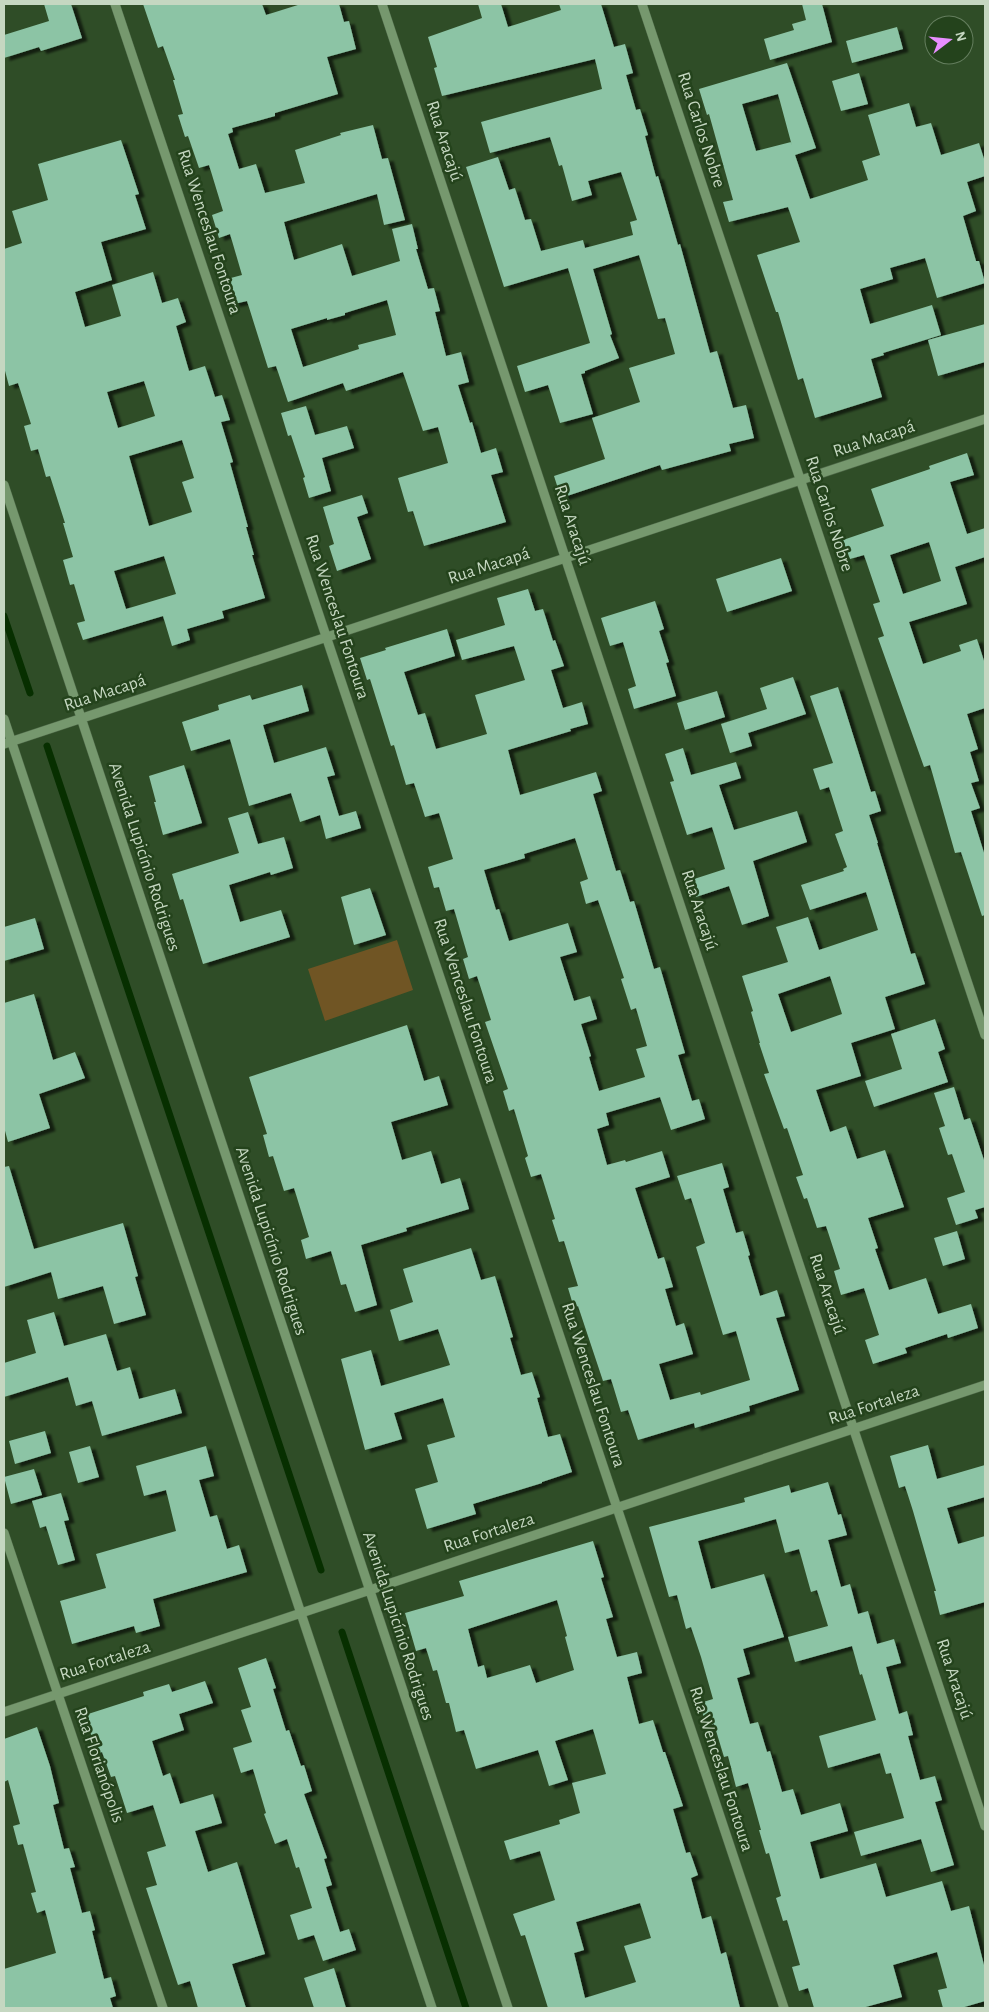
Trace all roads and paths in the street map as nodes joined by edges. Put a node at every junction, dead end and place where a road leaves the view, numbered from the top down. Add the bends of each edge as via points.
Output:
1 (115, 4) edge
2 (382, 4) edge
3 (642, 4) edge
4 (985, 419) edge
5 (800, 480) junction
6 (4, 485) edge
7 (565, 558) junction
8 (326, 637) junction
9 (81, 718) junction
10 (4, 720) edge
11 (7, 742) edge
12 (985, 1035) edge
13 (985, 1385) edge
14 (854, 1428) junction
15 (617, 1508) junction
16 (4, 1533) edge
17 (370, 1590) junction
18 (301, 1614) junction
19 (58, 1694) junction
20 (4, 1712) edge
21 (985, 1826) edge
22 (163, 2008) edge
23 (432, 2008) edge
24 (508, 2008) edge
25 (784, 2008) edge

1 - 8 street, Rua Wenceslau Fontoura
2 - 7 street, Rua Aracajú
3 - 5 street, Rua Carlos Nobre
4 - 5 street, Rua Macapá
5 - 7 street, Rua Macapá
5 - 12 street, Rua Carlos Nobre
6 - 9 street, Avenida Lupicínio Rodrigues
7 - 8 street, Rua Macapá
7 - 14 street, Rua Aracajú
8 - 9 street, Rua Macapá
8 - 15 street, Rua Wenceslau Fontoura
9 - 11 street, Rua Macapá
9 - 17 street, Avenida Lupicínio Rodrigues
10 - 11 street
11 - 18 street
13 - 14 street, Rua Fortaleza
14 - 15 street, Rua Fortaleza
14 - 21 street, Rua Aracajú
15 - 17 street, Rua Fortaleza
15 - 25 street, Rua Wenceslau Fontoura
16 - 19 street, Rua Florianópolis
17 - 18 street, Rua Fortaleza
17 - 24 street, Avenida Lupicínio Rodrigues
18 - 19 street, Rua Fortaleza
18 - 23 street
19 - 20 street, Rua Fortaleza
19 - 22 street, Rua Florianópolis

